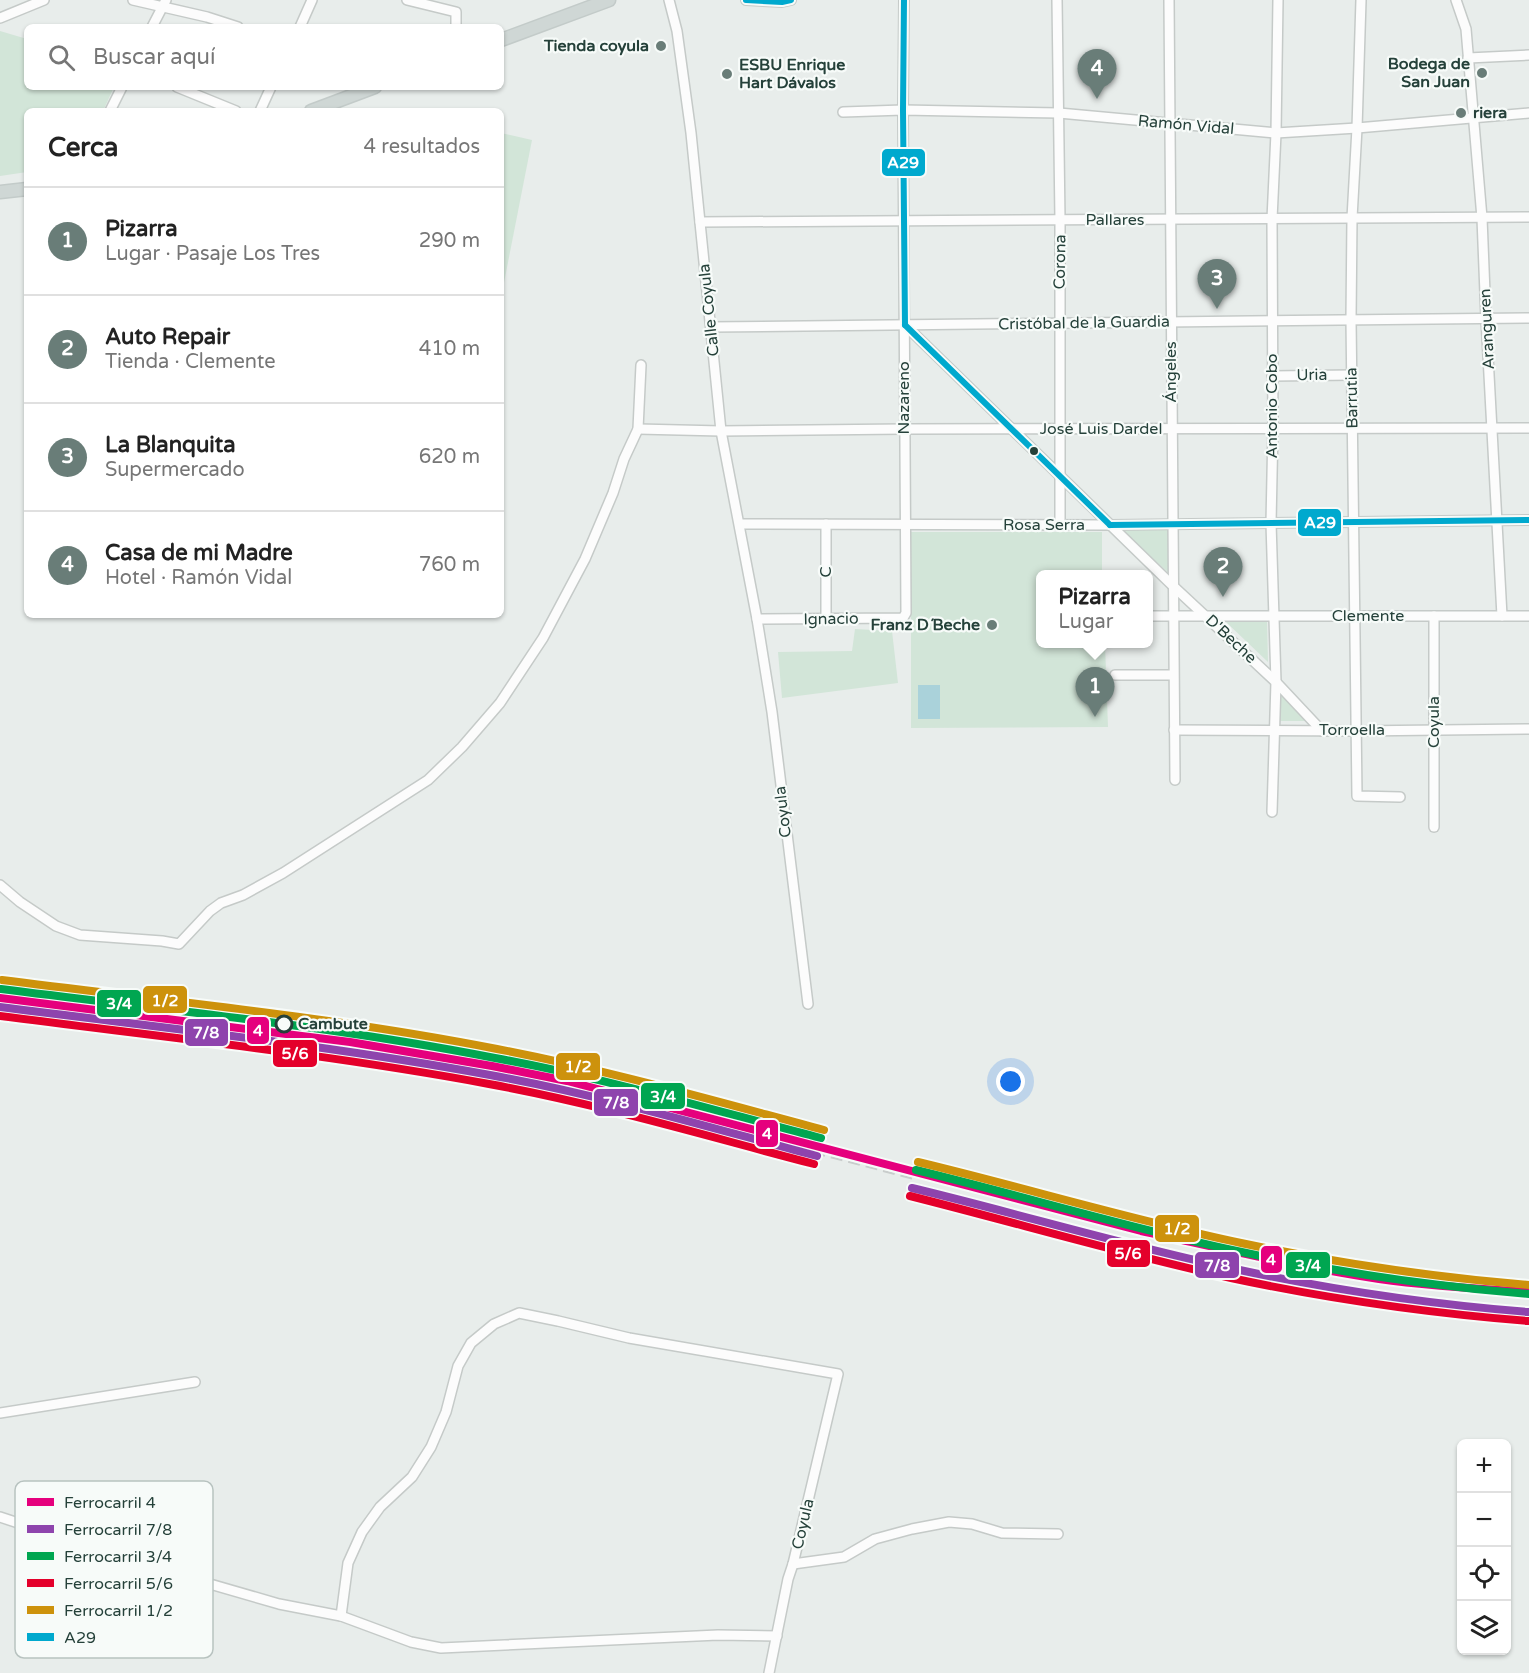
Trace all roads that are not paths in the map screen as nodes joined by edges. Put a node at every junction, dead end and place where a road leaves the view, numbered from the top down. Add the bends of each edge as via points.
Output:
1 (44, 0) edge
2 (134, 0) edge
3 (312, 0) edge
4 (407, 0) edge
5 (669, 0) edge
6 (746, 0) edge
7 (790, 0) edge
8 (904, 0) edge
9 (1058, 0) edge
10 (1169, 0) edge
11 (1278, 0) edge
12 (1361, 0) edge
13 (1456, 0) edge
14 (602, 1) edge
15 (164, 3) edge
16 (0, 18) edge
17 (154, 24) edge
18 (229, 24) edge
19 (301, 24) edge
20 (456, 24) edge
21 (504, 39) edge
22 (1529, 55) edge
23 (1468, 58) junction
24 (120, 90) edge
25 (184, 90) edge
26 (270, 90) edge
27 (367, 90) edge
28 (112, 108) edge
29 (229, 108) edge
30 (261, 108) edge
31 (319, 108) edge
32 (903, 110) junction
33 (843, 112) dead end
34 (1059, 113) junction
35 (1529, 113) edge
36 (1472, 117) junction
37 (1170, 124) junction
38 (1357, 128) junction
39 (1276, 133) junction
40 (24, 189) edge
41 (0, 192) edge
42 (1529, 217) edge
43 (1352, 218) junction
44 (1482, 218) junction
45 (1172, 219) junction
46 (1272, 219) junction
47 (904, 220) junction
48 (1060, 220) junction
49 (700, 222) junction
50 (1529, 318) edge
51 (1486, 319) junction
52 (1351, 320) junction
53 (1272, 321) junction
54 (1171, 322) junction
55 (1059, 323) junction
56 (905, 325) junction
57 (711, 327) junction
58 (641, 365) dead end
59 (1352, 375) junction
60 (1272, 376) junction
61 (1172, 428) junction
62 (1273, 428) junction
63 (1353, 428) junction
64 (1529, 428) edge
65 (638, 429) junction
66 (904, 429) junction
67 (1011, 429) junction
68 (1492, 429) junction
69 (1060, 430) junction
70 (722, 431) junction
71 (1060, 477) junction
72 (1497, 520) junction
73 (1529, 520) edge
74 (1353, 522) junction
75 (1271, 523) junction
76 (740, 524) junction
77 (826, 524) junction
78 (1173, 524) junction
79 (905, 525) junction
80 (1060, 525) junction
81 (1110, 525) junction
82 (1172, 585) junction
83 (905, 616) joint
84 (1153, 616) edge
85 (1173, 616) junction
86 (1207, 616) junction
87 (1274, 616) junction
88 (1354, 616) junction
89 (1434, 616) junction
90 (1502, 616) junction
91 (1529, 616) edge
92 (757, 619) junction
93 (826, 619) junction
94 (1114, 675) dead end
95 (1173, 675) junction
96 (1276, 682) junction
97 (1529, 729) edge
98 (1174, 730) junction
99 (1274, 730) junction
100 (1434, 730) junction
101 (1322, 731) junction
102 (1356, 731) junction
103 (1175, 780) dead end
104 (1400, 797) dead end
105 (1272, 812) dead end
106 (1434, 827) dead end
107 (0, 885) edge
108 (808, 1004) dead end
109 (195, 1382) dead end
110 (0, 1413) edge
111 (0, 1516) edge
112 (15, 1521) edge
113 (1058, 1534) dead end
114 (793, 1564) junction
115 (213, 1585) edge
116 (341, 1616) junction
117 (777, 1636) junction
118 (769, 1673) edge

1 - 16 street
2 - 15 street
3 - 19 street
4 - 20 street via 456,12
5 - 49 street, Calle Coyula via 677,31
6 - 7 street
8 - 32 street, Nazareno
9 - 34 street, Corona
10 - 37 street, Ángeles
11 - 39 street, Antonio Cobo
12 - 38 street, Barrutia
13 - 23 street, Aranguren via 1466,28
14 - 21 main road
15 - 17 street
15 - 18 street
22 - 23 street
23 - 36 street, Aranguren
24 - 28 street
25 - 29 street
26 - 30 street
27 - 31 main road
32 - 33 street, Ramón Vidal
32 - 34 street, Ramón Vidal
32 - 47 street, Nazareno
34 - 37 street, Ramón Vidal
34 - 48 street, Corona
35 - 36 street, Ramón Vidal
36 - 38 street, Ramón Vidal
36 - 44 street, Aranguren
37 - 39 street, Ramón Vidal
37 - 45 street, Ángeles
38 - 39 street, Ramón Vidal
38 - 43 street, Barrutia
39 - 46 street, Antonio Cobo
40 - 41 main road
42 - 44 street, Pallares
43 - 44 street, Pallares
43 - 46 street, Pallares
43 - 52 street, Barrutia
44 - 51 street, Aranguren
45 - 46 street, Pallares
45 - 48 street, Pallares
45 - 54 street, Ángeles
46 - 53 street, Antonio Cobo
47 - 48 street, Pallares
47 - 49 street, Pallares
47 - 56 street, Nazareno
48 - 55 street, Corona
49 - 57 street, Calle Coyula
50 - 51 street, Cristóbal de la Guardia
51 - 52 street, Cristóbal de la Guardia
51 - 68 street, Aranguren
52 - 53 street, Cristóbal de la Guardia
52 - 59 street, Barrutia
53 - 54 street, Cristóbal de la Guardia
53 - 60 street, Antonio Cobo
54 - 55 street, Cristóbal de la Guardia
54 - 61 street, Ángeles
55 - 56 street, Cristóbal de la Guardia
55 - 69 street, Corona
56 - 57 street, Cristóbal de la Guardia
56 - 66 street, Nazareno
56 - 67 street, D'Beche
57 - 70 street, Calle Coyula
58 - 65 street
59 - 60 street, Uria
59 - 63 street, Barrutia
60 - 62 street, Antonio Cobo
61 - 62 street, José Luis Dardel
61 - 69 street, José Luis Dardel
61 - 78 street, Ángeles
62 - 63 street, José Luis Dardel
62 - 75 street, Antonio Cobo
63 - 68 street, José Luis Dardel
63 - 74 street, Barrutia
64 - 68 street, José Luis Dardel
65 - 70 street, José Luis Dardel
65 - 107 street via 585,560 543,638 500,704 428,780 283,873 221,903 179,944 80,935 56,926
66 - 67 street, José Luis Dardel
66 - 70 street, José Luis Dardel
66 - 79 street, Nazareno
67 - 69 street, José Luis Dardel
67 - 71 street, D'Beche
68 - 72 street, Aranguren
69 - 71 street, Corona
70 - 76 street, Calle Coyula
71 - 80 street, Corona
71 - 81 street, D'Beche
72 - 73 street, Rosa Serra
72 - 74 street, Rosa Serra
72 - 90 street, Aranguren
74 - 75 street, Rosa Serra
74 - 88 street, Barrutia
75 - 78 street, Rosa Serra
75 - 87 street, Antonio Cobo
76 - 77 street, Rosa Serra
76 - 92 street, Calle Coyula
77 - 79 street, Rosa Serra
77 - 93 street, C
78 - 81 street, Rosa Serra
78 - 82 street, Ángeles
79 - 80 street, Rosa Serra
79 - 83 street, Nazareno
80 - 81 street, Rosa Serra
81 - 82 street, D'Beche
82 - 85 street, Ángeles
82 - 86 street, D'Beche
83 - 93 street, Ignacio
84 - 85 street, Clemente
85 - 86 street, Clemente
85 - 95 street, Ángeles
86 - 87 street, Clemente
86 - 96 street, D'Beche
87 - 88 street, Clemente
87 - 96 street, Antonio Cobo
88 - 89 street, Clemente
88 - 102 street, Barrutia
89 - 90 street, Clemente
89 - 100 street, Coyula
90 - 91 street, Clemente
92 - 93 street, Ignacio
92 - 108 street, Coyula
94 - 95 street
95 - 98 street, Ángeles
96 - 99 street, Antonio Cobo
96 - 101 street, D'Beche
97 - 100 street, Torroella
98 - 99 street, Torroella
98 - 103 street, Ángeles
99 - 101 street, Torroella
99 - 105 street, Antonio Cobo
100 - 102 street, Torroella
100 - 106 street, Coyula
101 - 102 street, Torroella
102 - 104 street, Barrutia via 1357,796
109 - 110 street
111 - 112 street
113 - 114 street via 1002,1533 949,1522 875,1539 844,1557
114 - 116 street, Coyula via 838,1374 629,1338 519,1313 495,1324 471,1343 458,1366 446,1412 431,1447 412,1478 380,1507 362,1532 348,1563
114 - 117 street, Coyula
115 - 116 street
116 - 117 street via 411,1642 441,1648 718,1635
117 - 118 street, Coyula

